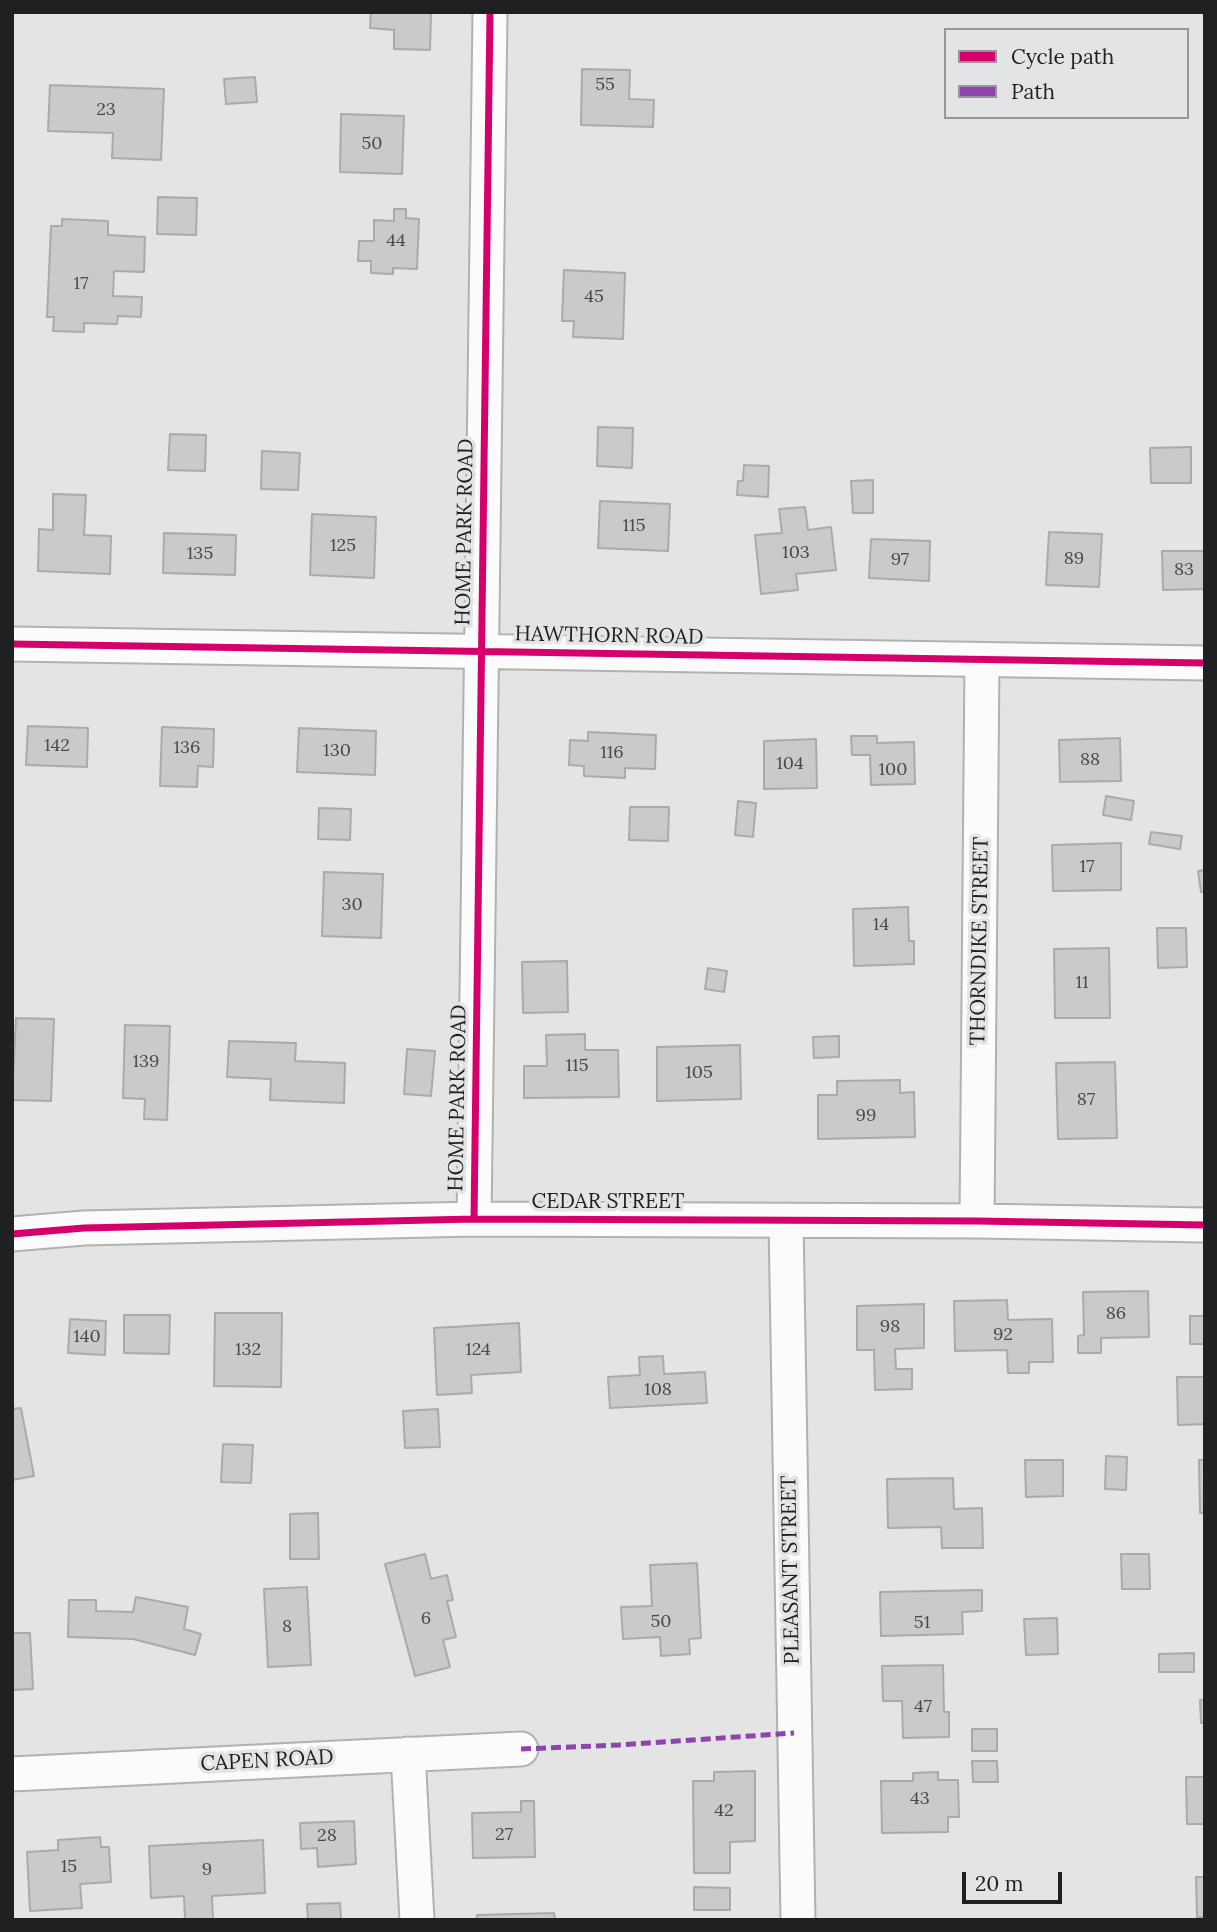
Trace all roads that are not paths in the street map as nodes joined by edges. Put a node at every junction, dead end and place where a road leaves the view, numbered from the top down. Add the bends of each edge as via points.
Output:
1 (490, 12) edge
2 (12, 644) edge
3 (481, 651) junction
4 (982, 660) junction
5 (1205, 663) edge
6 (474, 1219) junction
7 (786, 1221) junction
8 (977, 1221) junction
9 (1205, 1225) edge
10 (12, 1234) edge
11 (521, 1749) dead end
12 (408, 1754) junction
13 (12, 1774) edge
14 (416, 1920) edge
15 (798, 1920) edge

1 - 3 street, HOME PARK ROAD
2 - 3 street, HAWTHORN ROAD
3 - 4 street, HAWTHORN ROAD
3 - 6 street, HOME PARK ROAD
4 - 5 street, HAWTHORN ROAD
4 - 8 street, THORNDIKE STREET
6 - 7 street, CEDAR STREET
6 - 10 street, CEDAR STREET via 84,1228
7 - 8 street, CEDAR STREET
7 - 15 street, PLEASANT STREET
8 - 9 street, CEDAR STREET
11 - 12 street, CAPEN ROAD
12 - 13 street, CAPEN ROAD
12 - 14 street

